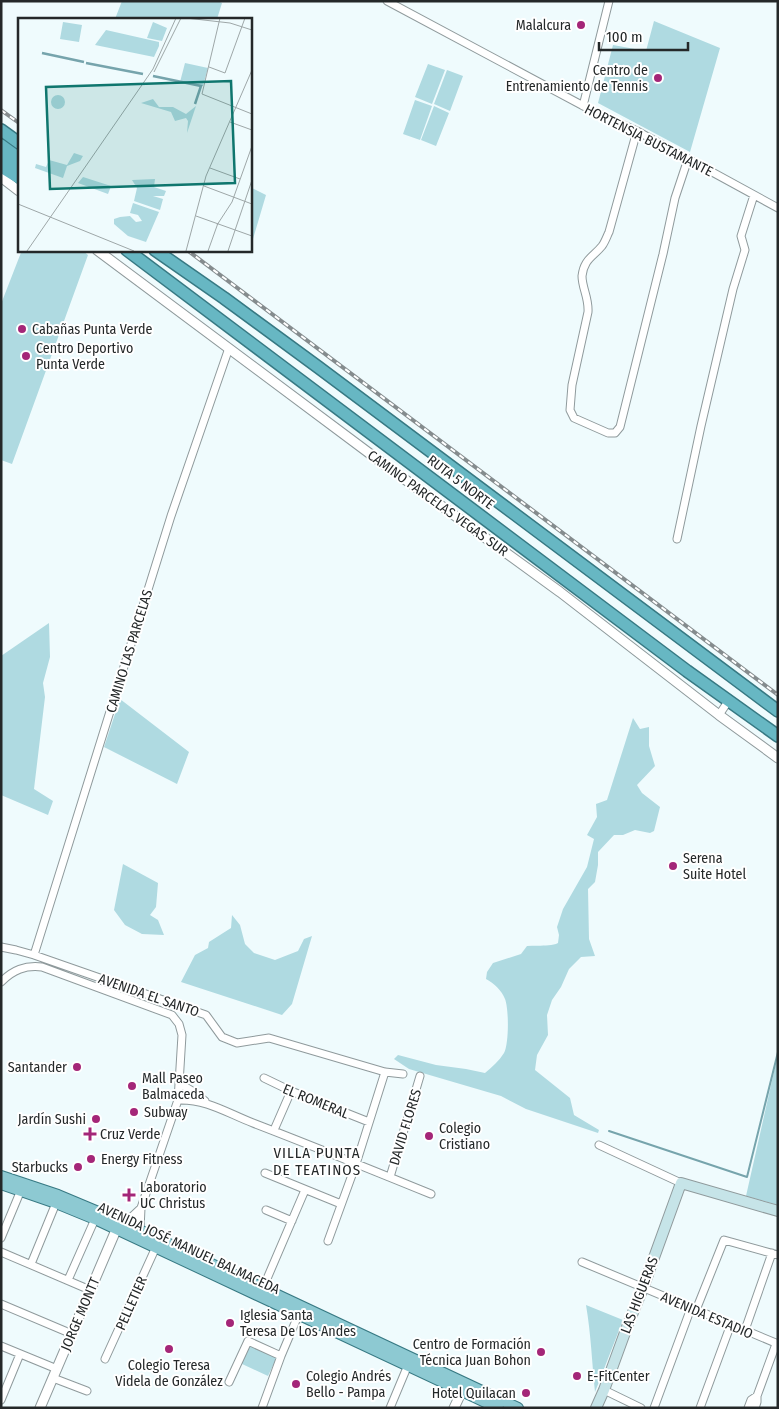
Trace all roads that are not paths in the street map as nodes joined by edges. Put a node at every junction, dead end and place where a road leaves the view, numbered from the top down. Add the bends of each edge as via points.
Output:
1 (609, 1) edge
2 (390, 2) edge
3 (583, 106) junction
4 (1, 130) edge
5 (637, 131) junction
6 (18, 142) edge
7 (1, 145) edge
8 (1, 157) edge
9 (18, 157) edge
10 (688, 159) junction
11 (1, 167) edge
12 (18, 169) edge
13 (18, 177) edge
14 (1, 178) edge
15 (18, 190) edge
16 (754, 195) junction
17 (778, 208) edge
18 (98, 251) edge
19 (128, 251) edge
20 (156, 251) edge
21 (166, 251) edge
22 (224, 298) junction
23 (229, 348) junction
24 (677, 539) dead end
25 (729, 700) junction
26 (778, 711) edge
27 (719, 715) junction
28 (778, 736) edge
29 (778, 758) edge
30 (1, 947) edge
31 (34, 955) junction
32 (1, 982) edge
33 (385, 1072) junction
34 (403, 1074) dead end
35 (420, 1076) dead end
36 (264, 1078) dead end
37 (179, 1083) junction
38 (290, 1091) junction
39 (178, 1100) junction
40 (208, 1103) junction
41 (369, 1122) junction
42 (274, 1130) junction
43 (599, 1145) dead end
44 (356, 1164) junction
45 (265, 1173) dead end
46 (1, 1176) edge
47 (390, 1177) junction
48 (681, 1183) junction
49 (1, 1184) edge
50 (21, 1190) junction
51 (304, 1190) junction
52 (431, 1194) dead end
53 (56, 1203) junction
54 (341, 1204) junction
55 (141, 1208) junction
56 (266, 1210) dead end
57 (778, 1211) edge
58 (95, 1219) junction
59 (292, 1221) junction
60 (120, 1224) junction
61 (140, 1230) junction
62 (1, 1238) edge
63 (328, 1241) dead end
64 (156, 1247) junction
65 (1, 1252) edge
66 (775, 1254) edge
67 (582, 1262) dead end
68 (31, 1264) junction
69 (68, 1280) junction
70 (264, 1288) junction
71 (643, 1288) junction
72 (90, 1290) junction
73 (1, 1304) edge
74 (694, 1309) junction
75 (300, 1310) junction
76 (731, 1324) junction
77 (745, 1330) junction
78 (72, 1334) junction
79 (777, 1344) edge
80 (1, 1346) edge
81 (20, 1354) junction
82 (281, 1356) junction
83 (105, 1359) dead end
84 (408, 1365) junction
85 (55, 1374) junction
86 (230, 1382) dead end
87 (604, 1390) junction
88 (87, 1391) dead end
89 (462, 1391) junction
90 (757, 1396) junction
91 (2, 1397) edge
92 (502, 1405) edge
93 (40, 1408) edge
94 (262, 1408) edge
95 (390, 1408) edge
96 (454, 1408) edge
97 (518, 1408) edge
98 (596, 1408) edge
99 (641, 1408) edge
100 (654, 1408) edge
101 (700, 1408) edge
102 (748, 1408) edge
103 (755, 1408) edge

1 - 3 street
2 - 3 street, HORTENSIA BUSTAMANTE
3 - 5 street, HORTENSIA BUSTAMANTE
4 - 6 highway
5 - 10 street, HORTENSIA BUSTAMANTE
5 - 10 street via 609,232 602,246 586,262 582,274 588,312 572,385 570,410 574,418 608,433 616,433 620,427 675,198
7 - 9 highway
8 - 12 highway
10 - 16 street, HORTENSIA BUSTAMANTE
11 - 13 highway
14 - 15 street
16 - 17 street, HORTENSIA BUSTAMANTE
16 - 24 street via 741,236 744,250
18 - 23 street, CAMINO PARCELAS VEGAS SUR
19 - 25 highway, RUTA 5 NORTE
20 - 22 highway, RUTA 5 NORTE
21 - 22 highway
22 - 26 highway, RUTA 5 NORTE
23 - 27 street, CAMINO PARCELAS VEGAS SUR via 560,592
23 - 31 street, CAMINO LAS PARCELAS via 171,516
25 - 27 street
25 - 28 highway, RUTA 5 NORTE
27 - 29 street, CAMINO PARCELAS VEGAS SUR
30 - 31 street, AVENIDA EL SANTO
31 - 33 street, AVENIDA EL SANTO via 206,1015 222,1037 237,1043 269,1038
32 - 37 street via 23,967 42,968 172,1015 182,1035
33 - 34 street, AVENIDA EL SANTO
33 - 41 street
35 - 47 street, DAVID FLORES
36 - 38 street, EL ROMERAL
37 - 39 street
37 - 40 street
38 - 41 street, EL ROMERAL
38 - 42 street
39 - 40 street
39 - 55 street
40 - 42 street
41 - 44 street
42 - 44 street
43 - 48 street
44 - 47 street
44 - 54 street
45 - 51 street
46 - 60 main road, AVENIDA JOSÉ MANUEL BALMACEDA via 58,1195
47 - 52 street
48 - 57 main road
48 - 71 main road, LAS HIGUERAS
49 - 50 main road, AVENIDA JOSÉ MANUEL BALMACEDA
50 - 53 main road, AVENIDA JOSÉ MANUEL BALMACEDA
50 - 62 street
51 - 54 street
51 - 59 street
53 - 58 main road, AVENIDA JOSÉ MANUEL BALMACEDA
53 - 68 street
54 - 63 street
55 - 60 street
55 - 61 street
56 - 59 street
58 - 60 main road, AVENIDA JOSÉ MANUEL BALMACEDA
58 - 69 street
59 - 70 street
60 - 61 main road, AVENIDA JOSÉ MANUEL BALMACEDA
60 - 64 main road, AVENIDA JOSÉ MANUEL BALMACEDA
60 - 72 street, JORGE MONTT
61 - 70 main road, AVENIDA JOSÉ MANUEL BALMACEDA
64 - 75 main road, AVENIDA JOSÉ MANUEL BALMACEDA
64 - 83 street, PELLETIER
65 - 68 street
66 - 74 street via 724,1240
66 - 77 street
67 - 71 street, AVENIDA ESTADIO
68 - 69 street
69 - 72 street
70 - 75 main road, AVENIDA JOSÉ MANUEL BALMACEDA
71 - 74 street, AVENIDA ESTADIO
71 - 87 main road, LAS HIGUERAS
72 - 78 street, JORGE MONTT
73 - 78 street
74 - 76 street, AVENIDA ESTADIO
74 - 100 street
75 - 82 street
75 - 84 main road, AVENIDA JOSÉ MANUEL BALMACEDA
75 - 92 main road, AVENIDA JOSÉ MANUEL BALMACEDA
76 - 77 street, AVENIDA ESTADIO
76 - 101 street
77 - 79 street, AVENIDA ESTADIO
78 - 85 street, JORGE MONTT
79 - 90 street
80 - 81 street
81 - 85 street
81 - 91 street
82 - 86 street via 248,1341
82 - 94 street
84 - 89 main road, AVENIDA JOSÉ MANUEL BALMACEDA
84 - 95 street
85 - 88 street
85 - 93 street, JORGE MONTT
87 - 98 main road, LAS HIGUERAS
87 - 99 street
89 - 92 main road, AVENIDA JOSÉ MANUEL BALMACEDA
89 - 96 street
90 - 102 street
90 - 103 street
92 - 97 main road, AVENIDA JOSÉ MANUEL BALMACEDA

